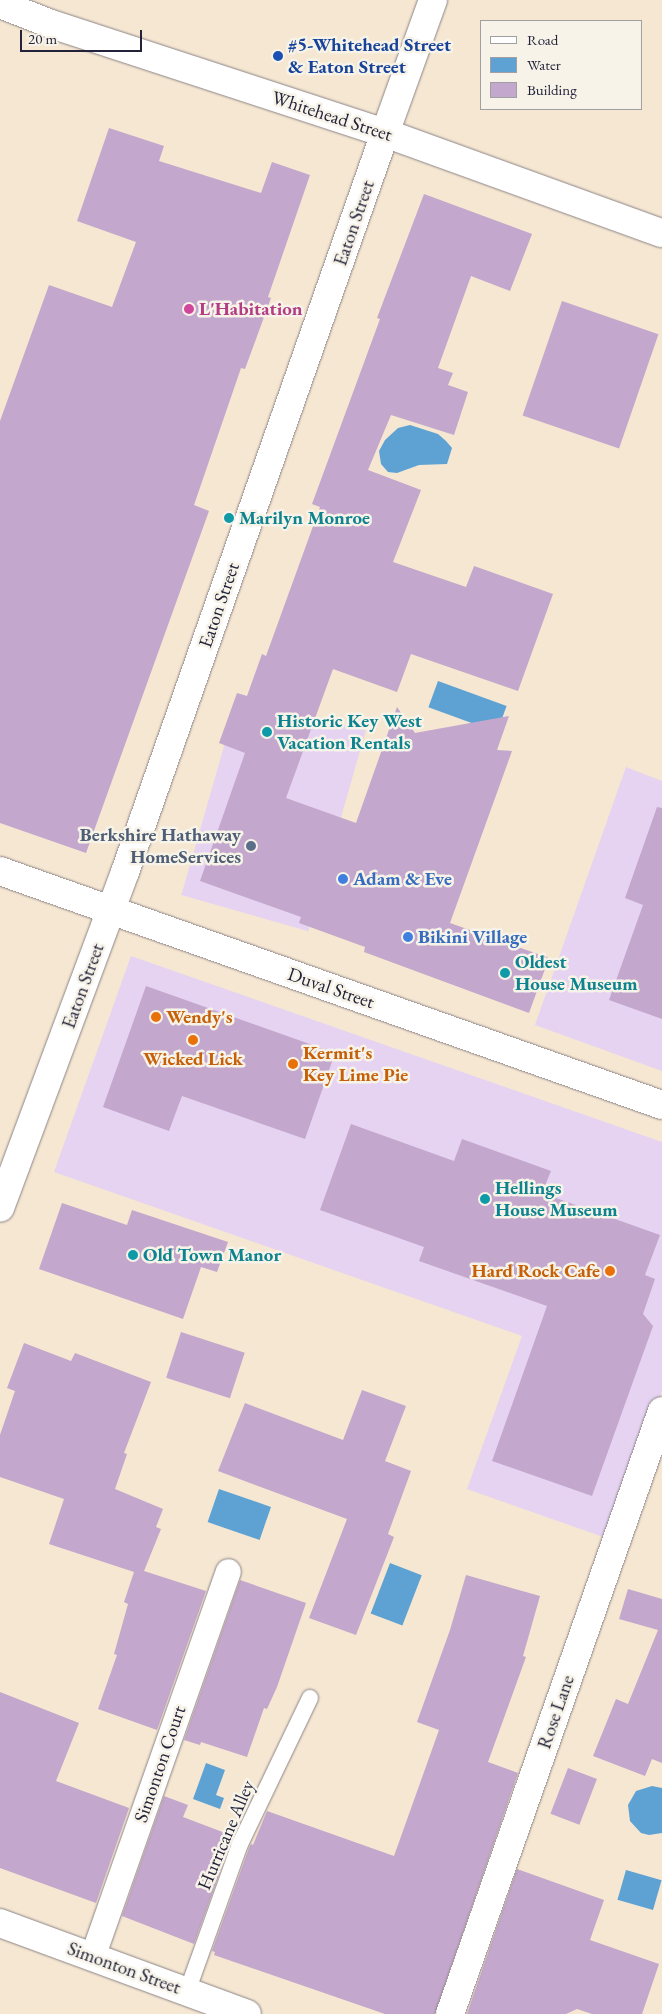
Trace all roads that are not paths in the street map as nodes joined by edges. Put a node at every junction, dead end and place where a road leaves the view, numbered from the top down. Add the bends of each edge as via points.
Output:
1 (433, 0) edge
2 (0, 4) edge
3 (385, 133) junction
4 (662, 233) edge
5 (0, 870) edge
6 (110, 911) junction
7 (662, 1105) edge
8 (0, 1208) edge
9 (662, 1411) edge
10 (228, 1571) dead end
11 (310, 1698) dead end
12 (0, 1923) edge
13 (92, 1957) junction
14 (187, 1992) junction
15 (247, 2014) edge
16 (450, 2014) edge

1 - 3 street, Eaton Street
2 - 3 street, Whitehead Street via 51,24
3 - 4 street, Whitehead Street
3 - 6 street, Eaton Street
5 - 6 street, Duval Street
6 - 7 street, Duval Street
6 - 8 street, Eaton Street
9 - 16 street, Rose Lane
10 - 13 street, Simonton Court
11 - 14 lane, Hurricane Alley via 240,1844
12 - 13 street, Simonton Street
13 - 14 street, Simonton Street
14 - 15 street, Simonton Street

